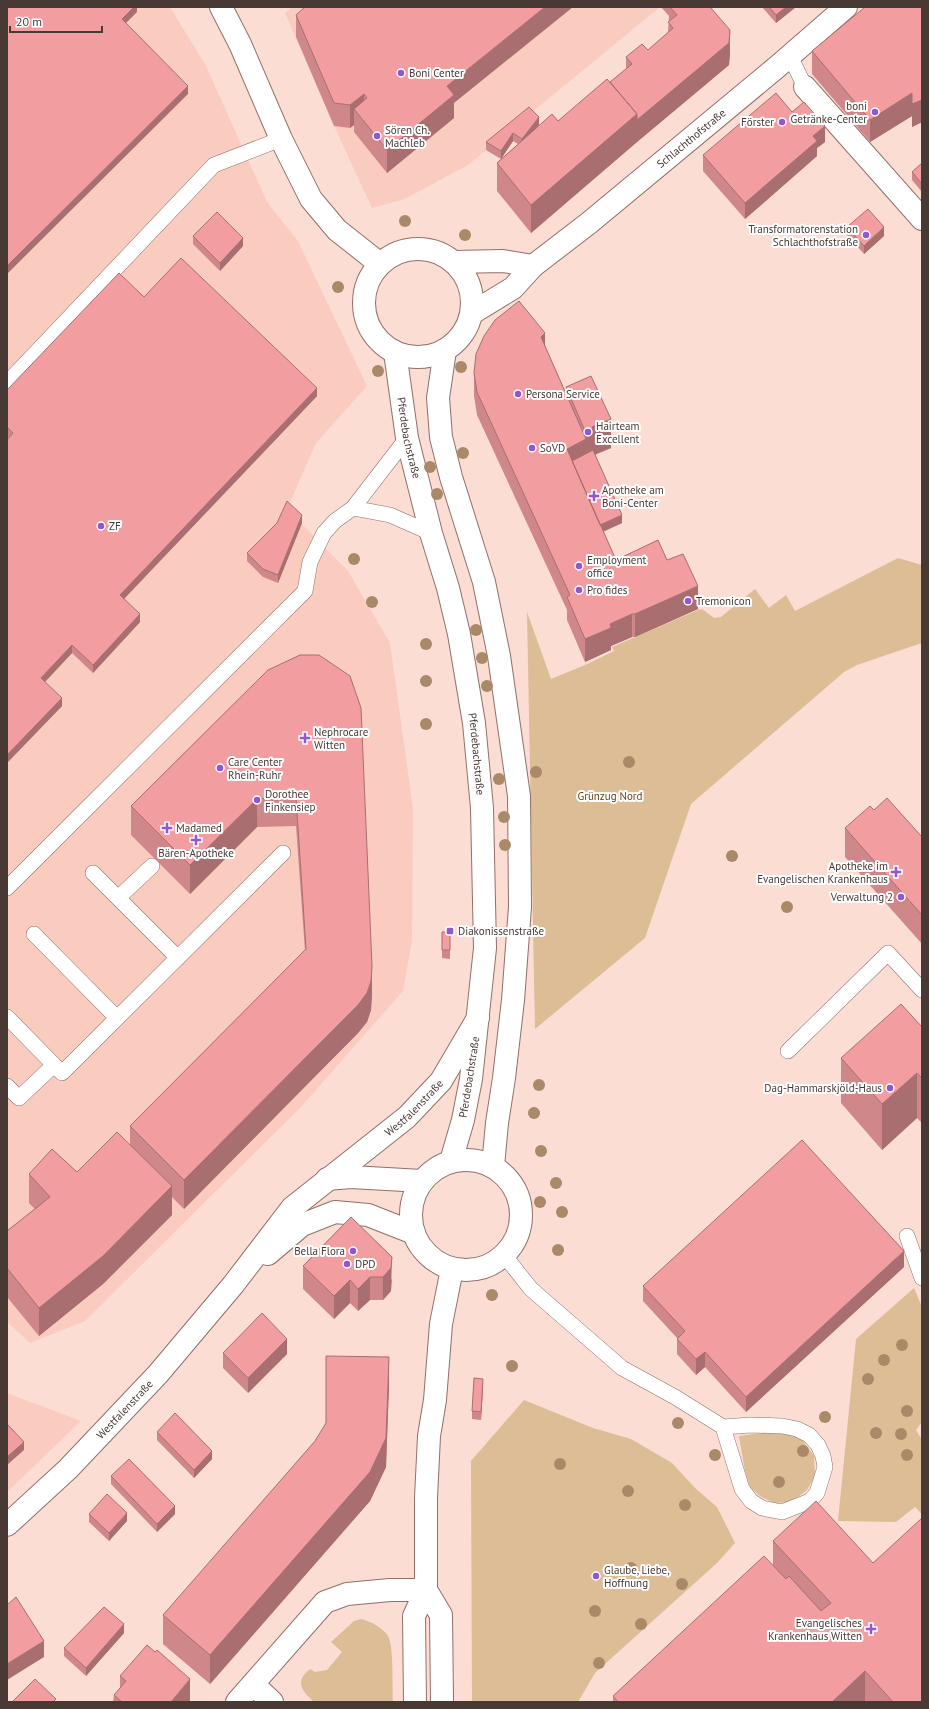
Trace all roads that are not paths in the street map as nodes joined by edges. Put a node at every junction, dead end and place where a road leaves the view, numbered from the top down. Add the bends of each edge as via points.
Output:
1 (221, 7) edge
2 (846, 7) edge
3 (790, 56) junction
4 (805, 87) joint
5 (281, 139) junction
6 (922, 219) edge
7 (454, 262) junction
8 (380, 264) junction
9 (532, 266) junction
10 (472, 313) junction
11 (445, 350) junction
12 (395, 352) junction
13 (7, 383) edge
14 (407, 438) junction
15 (353, 508) junction
16 (431, 533) junction
17 (283, 854) dead end
18 (152, 866) dead end
19 (93, 874) dead end
20 (7, 888) edge
21 (118, 898) junction
22 (34, 934) dead end
23 (178, 958) junction
24 (922, 990) edge
25 (7, 1017) edge
26 (117, 1018) junction
27 (478, 1018) junction
28 (788, 1051) dead end
29 (54, 1065) junction
30 (7, 1086) edge
31 (451, 1161) junction
32 (493, 1166) junction
33 (327, 1179) junction
34 (422, 1181) junction
35 (414, 1233) junction
36 (908, 1236) dead end
37 (504, 1255) junction
38 (452, 1269) junction
39 (922, 1278) edge
40 (233, 1285) junction
41 (723, 1426) junction
42 (7, 1526) edge
43 (426, 1590) junction
44 (253, 1684) junction
45 (237, 1702) edge
46 (272, 1702) edge
47 (414, 1702) edge
48 (442, 1702) edge

1 - 5 main road
2 - 3 main road, Schlachthofstraße
3 - 4 lane
3 - 9 main road, Schlachthofstraße via 588,223
4 - 6 main road
5 - 8 main road via 311,199 338,230
5 - 13 lane via 214,165
7 - 8 main road via 439,253 411,249 400,252
7 - 9 main road via 503,261
7 - 10 main road via 466,276 472,294
8 - 12 main road via 366,287 364,313 379,341
9 - 10 main road, Schlachthofstraße via 513,288
10 - 11 main road via 467,328 458,341
11 - 12 main road via 420,358 407,357
11 - 32 main road via 438,398 441,437 451,478 484,582 499,656 519,796 520,907 510,1033
12 - 14 main road, Pferdebachstraße
14 - 15 lane
14 - 16 main road, Pferdebachstraße
15 - 16 lane via 390,515
15 - 20 lane via 324,533 310,562 305,591
16 - 27 main road, Pferdebachstraße via 459,634 474,723 482,808 485,948
17 - 23 lane
18 - 21 lane
19 - 21 lane
21 - 23 lane
22 - 26 lane
23 - 26 lane
24 - 28 lane via 888,953
25 - 29 lane
26 - 29 lane via 62,1073
27 - 31 main road, Pferdebachstraße via 471,1080
27 - 33 main road, Westfalenstraße via 442,1081 407,1117
29 - 30 lane via 19,1098
31 - 32 main road via 465,1159
31 - 34 main road via 440,1166
32 - 37 main road via 506,1177 516,1191 521,1208 515,1242
33 - 34 main road via 351,1177
33 - 40 main road, Westfalenstraße via 292,1208
34 - 35 main road via 414,1197 410,1215
35 - 38 main road via 422,1249 436,1261
35 - 40 main road, Westfalenstraße via 368,1215 335,1212 302,1225
36 - 39 lane
37 - 38 main road via 483,1267 471,1270
37 - 41 lane via 531,1289 622,1368
38 - 43 main road via 441,1324 435,1400 429,1436
40 - 42 main road, Westfalenstraße via 158,1374 68,1470
41 - 41 lane via 742,1489 751,1501 762,1508 782,1512 810,1501 817,1493 825,1467 818,1445 808,1435 797,1429 782,1426
43 - 44 main road via 347,1594 325,1602
43 - 47 main road via 414,1616
43 - 48 main road via 441,1615
44 - 45 main road
44 - 46 main road

